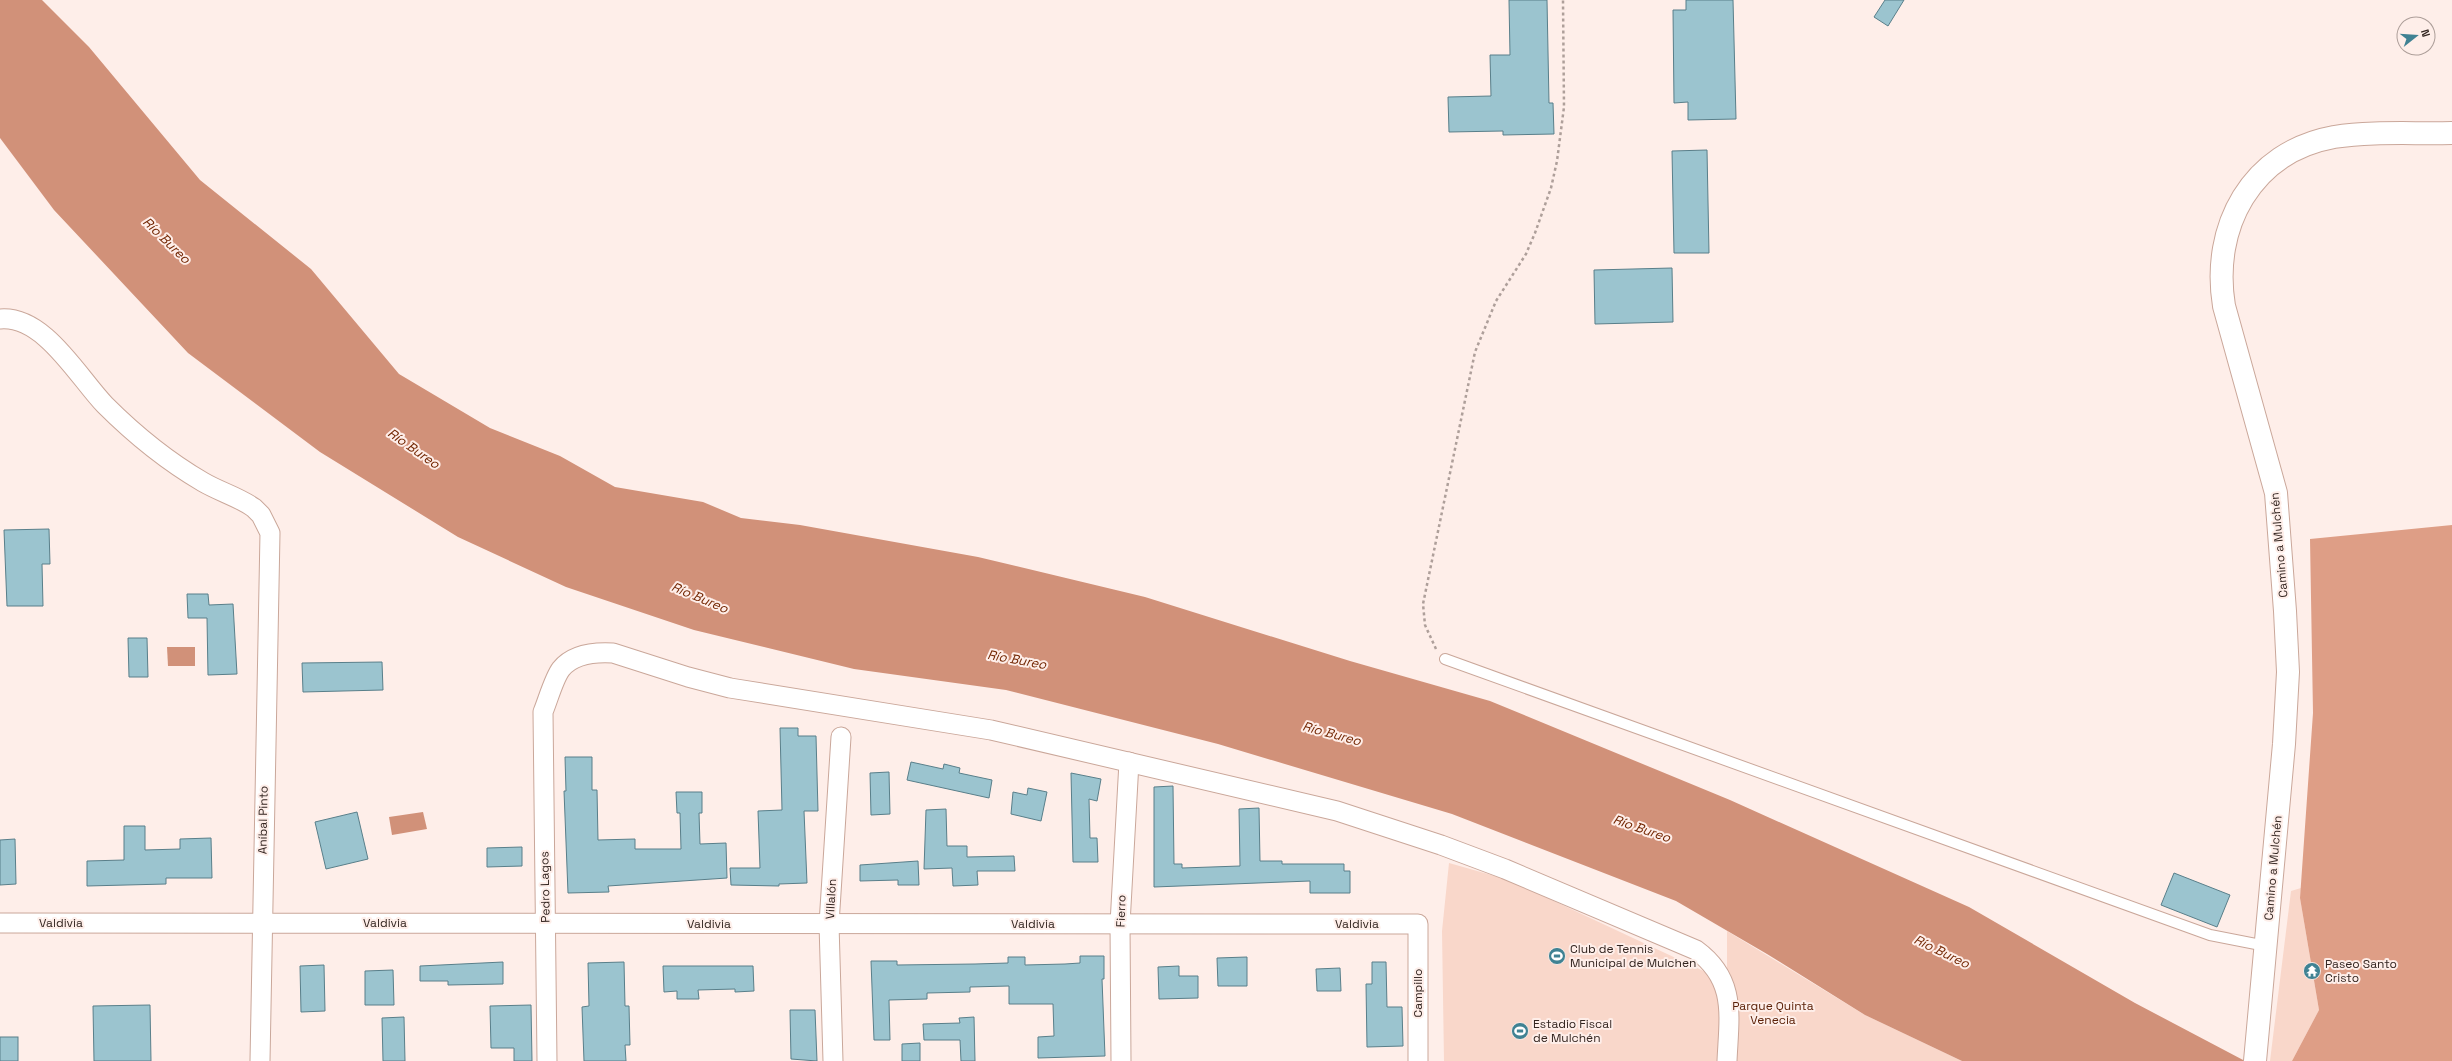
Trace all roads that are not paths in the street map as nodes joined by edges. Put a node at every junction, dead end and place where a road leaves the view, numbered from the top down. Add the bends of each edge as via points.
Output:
1 (2452, 134) edge
2 (0, 319) edge
3 (1445, 659) road end
4 (841, 737) dead end
5 (1129, 762) junction
6 (0, 923) edge
7 (261, 923) junction
8 (546, 923) junction
9 (829, 924) junction
10 (1120, 924) junction
11 (1418, 924) joint
12 (2266, 946) junction
13 (260, 1061) edge
14 (547, 1061) edge
15 (833, 1061) edge
16 (1121, 1061) edge
17 (1418, 1061) edge
18 (1727, 1061) edge
19 (2256, 1061) edge

1 - 12 main road, Camino a Mulchén via 2355,134 2304,146 2277,161 2254,181 2236,208 2224,241 2220,274 2224,306 2276,493 2284,596 2288,672
2 - 7 street, Aníbal Pinto via 16,320 38,330 105,405 133,431 195,477 254,508 270,533
3 - 12 lane via 2210,935
4 - 9 street, Villalón
5 - 8 street, Pedro Lagos via 932,719 737,689 603,652 582,656 561,669 543,712
5 - 10 street, Fierro
5 - 18 street via 1337,811 1389,827 1505,869 1696,950 1715,967 1725,986 1729,1008
6 - 7 street, Valdivia
7 - 8 street, Valdivia
7 - 13 street, Aníbal Pinto
8 - 9 street, Valdivia
8 - 14 street, Pedro Lagos
9 - 10 street, Valdivia
9 - 15 street, Villalón
10 - 11 street, Valdivia
10 - 16 street, Fierro
11 - 17 street, Campillo
12 - 19 main road, Camino a Mulchén

